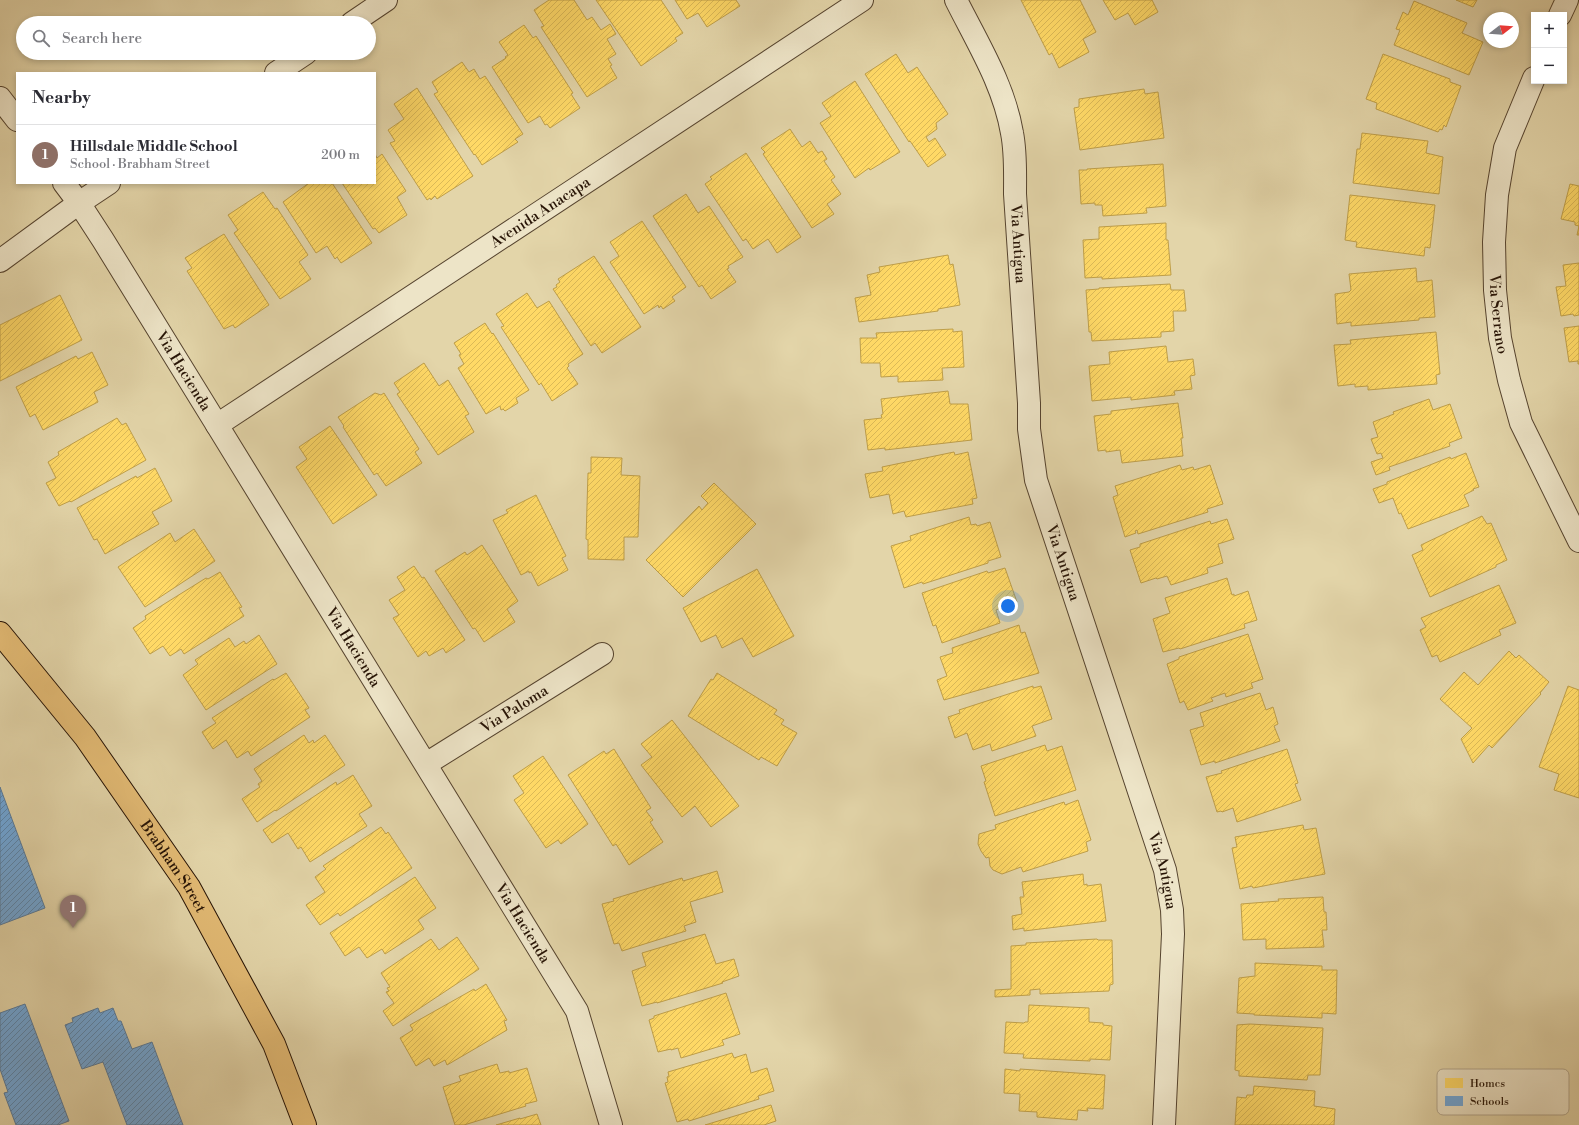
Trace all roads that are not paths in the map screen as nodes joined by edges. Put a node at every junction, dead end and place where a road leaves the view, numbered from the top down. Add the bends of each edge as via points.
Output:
1 (386, 0) edge
2 (862, 0) edge
3 (956, 0) edge
4 (1567, 0) edge
5 (1561, 12) edge
6 (362, 16) edge
7 (296, 60) edge
8 (278, 72) edge
9 (1532, 84) edge
10 (0, 98) edge
11 (16, 119) edge
12 (65, 184) edge
13 (108, 184) edge
14 (79, 203) junction
15 (0, 261) edge
16 (218, 425) junction
17 (1579, 541) edge
18 (0, 633) edge
19 (602, 654) dead end
20 (426, 764) junction
21 (305, 1125) edge
22 (611, 1125) edge
23 (1164, 1125) edge

1 - 6 street
2 - 16 street, Avenida Anacapa
3 - 23 street, Via Antigua via 996,80 1012,132 1016,163 1015,194 1029,429 1036,480 1165,870 1173,934
4 - 5 street
7 - 8 street
9 - 17 street, Via Serrano via 1505,148 1497,195 1494,242 1495,290 1500,338 1521,423
10 - 11 street
12 - 14 street, Via Hacienda
13 - 14 street
14 - 15 street
14 - 16 street, Via Hacienda
16 - 20 street, Via Hacienda
18 - 21 main road, Brabham Street via 85,736 189,888 274,1044
19 - 20 street, Via Paloma
20 - 22 street, Via Hacienda via 577,1011

